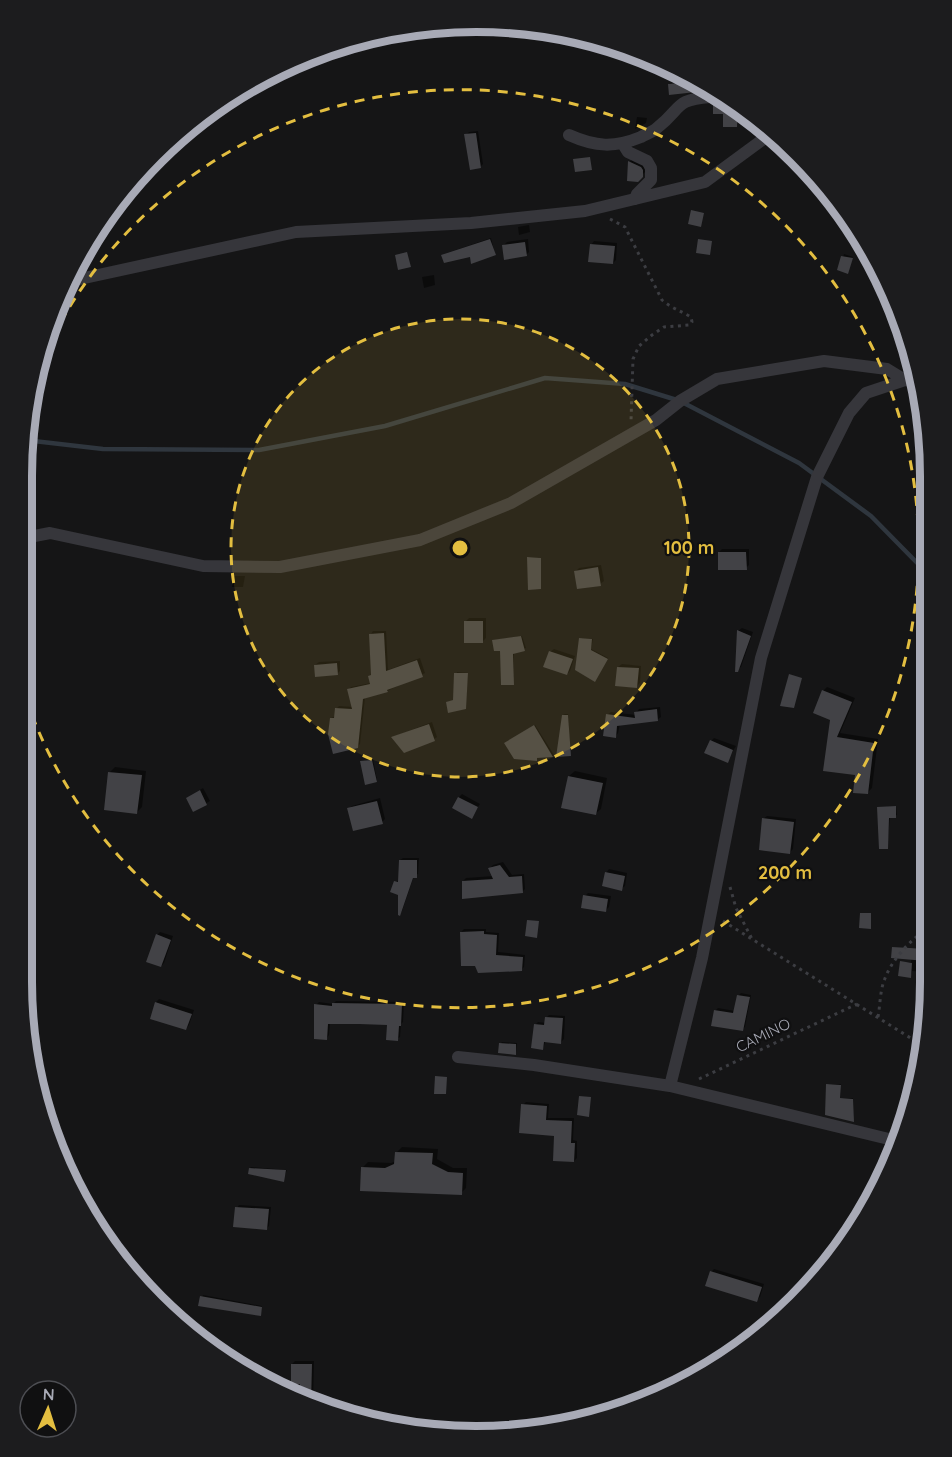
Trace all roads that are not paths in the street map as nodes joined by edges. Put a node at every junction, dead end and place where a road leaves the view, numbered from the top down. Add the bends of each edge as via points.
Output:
1 (708, 97) edge
2 (569, 135) dead end
3 (765, 138) edge
4 (623, 144) junction
5 (636, 199) junction
6 (77, 280) edge
7 (905, 380) junction
8 (910, 380) edge
9 (32, 536) edge
10 (458, 1057) dead end
11 (675, 1087) junction
12 (891, 1140) edge

1 - 4 street via 681,102 656,130
2 - 4 street via 604,145
3 - 5 street via 705,182
4 - 5 street via 651,168 651,180
5 - 6 street via 585,211 471,223 296,232
7 - 8 street
7 - 9 street via 887,369 824,362 717,380 511,503 420,540 280,567 203,566 50,533
7 - 11 street via 866,393 849,413 817,477 761,658
10 - 11 street
11 - 12 street

